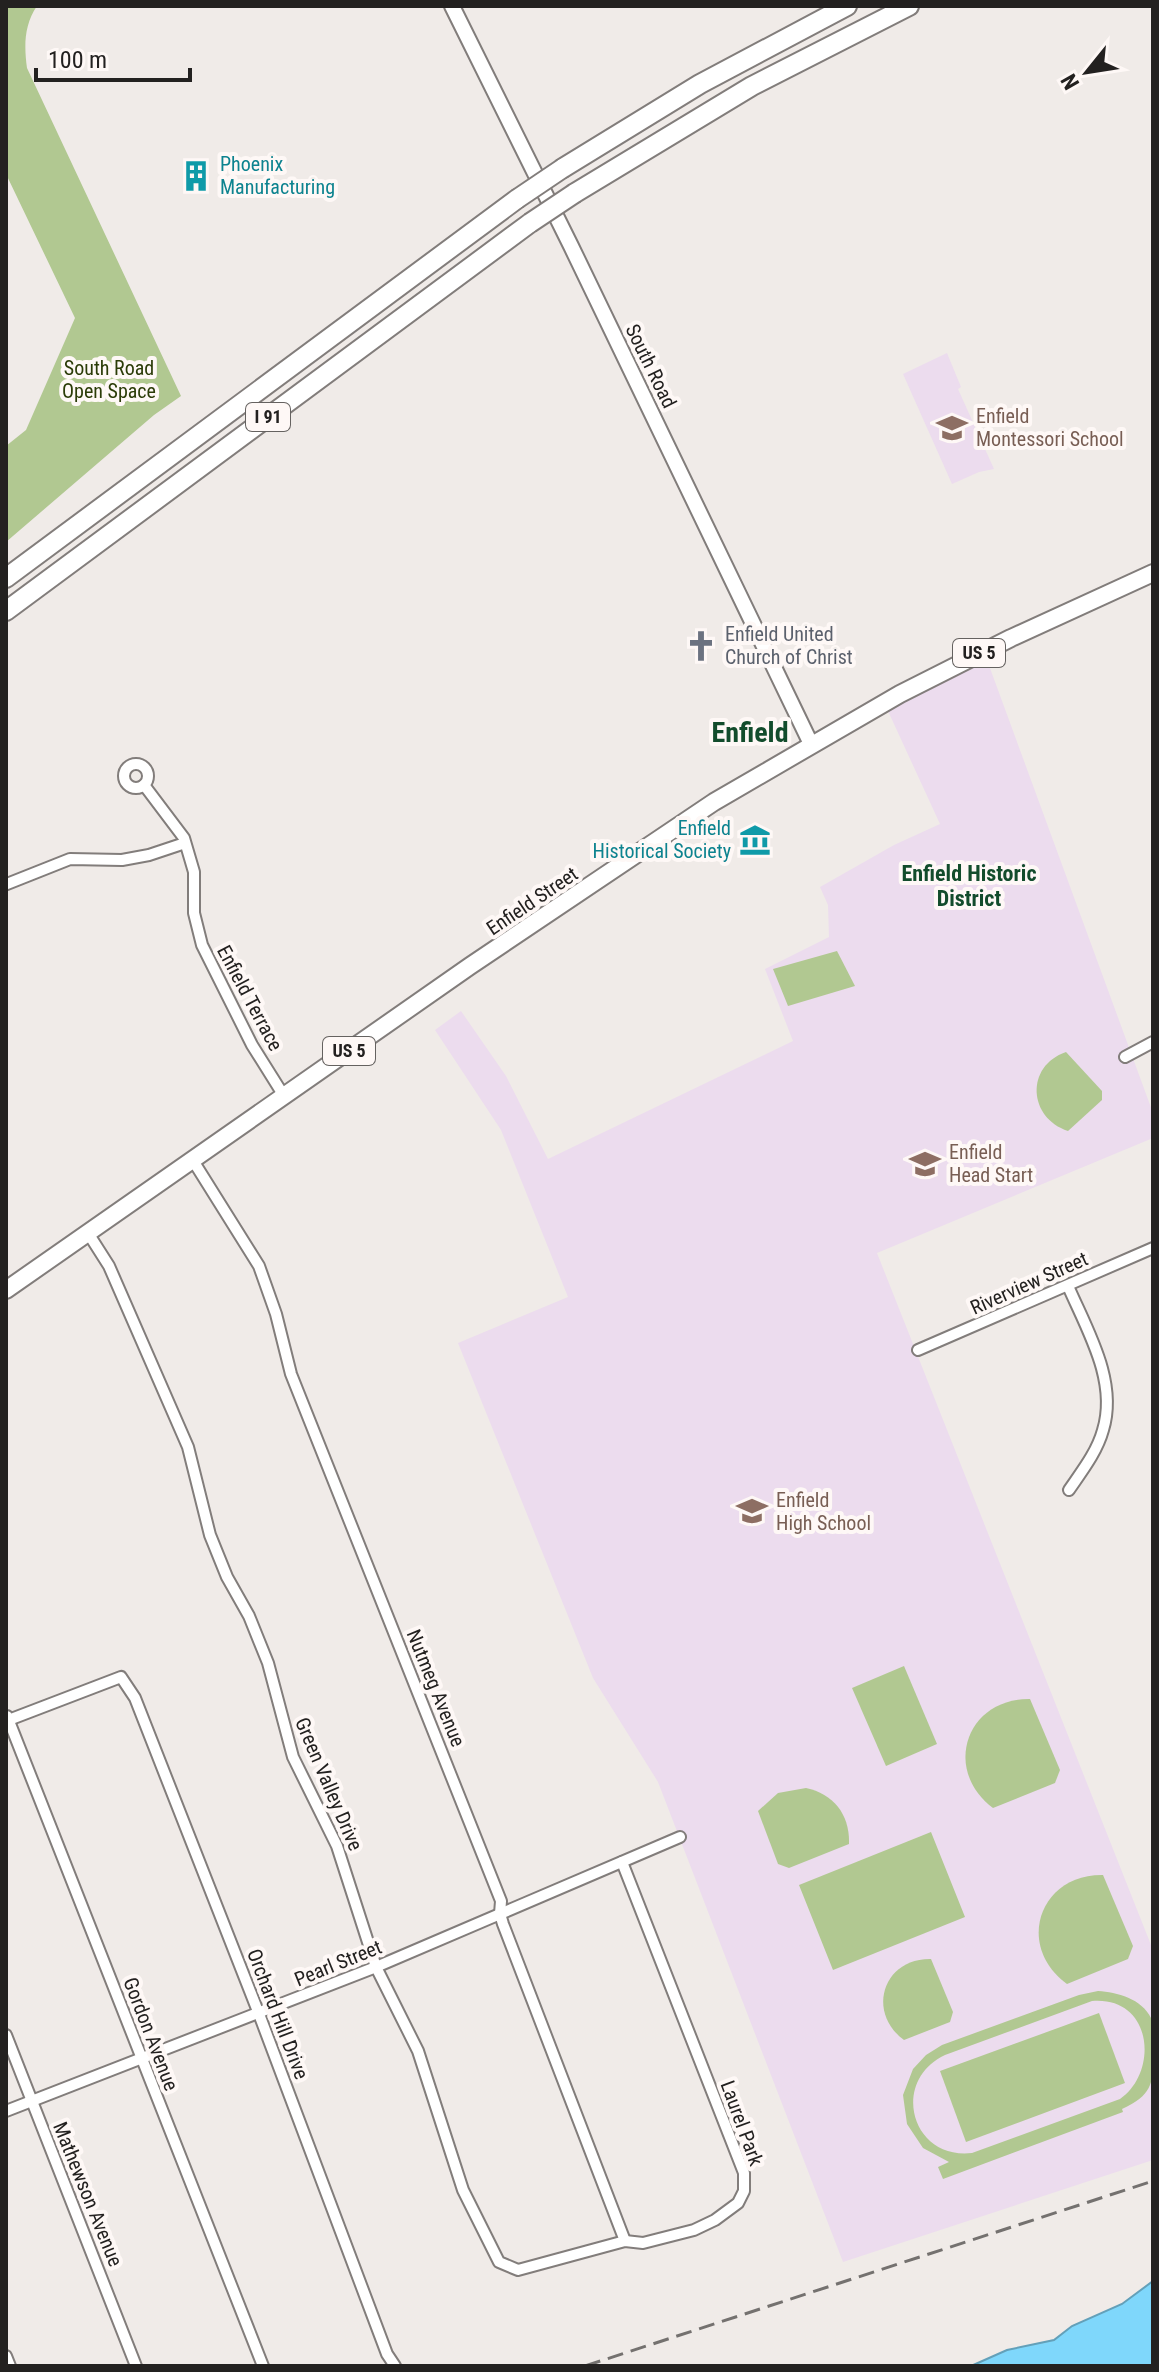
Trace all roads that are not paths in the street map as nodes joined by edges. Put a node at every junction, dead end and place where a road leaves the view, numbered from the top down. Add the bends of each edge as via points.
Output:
1 (452, 6) edge
2 (847, 6) edge
3 (909, 6) edge
4 (1153, 573) edge
5 (6, 578) edge
6 (6, 611) edge
7 (811, 744) junction
8 (144, 785) dead end
9 (185, 843) junction
10 (7, 884) edge
11 (1153, 1042) edge
12 (1125, 1057) dead end
13 (284, 1096) junction
14 (192, 1159) junction
15 (88, 1233) junction
16 (1153, 1248) edge
17 (1068, 1286) junction
18 (6, 1290) edge
19 (918, 1350) dead end
20 (1069, 1490) dead end
21 (7, 1719) edge
22 (680, 1837) dead end
23 (622, 1862) junction
24 (500, 1914) junction
25 (376, 1967) junction
26 (259, 2014) junction
27 (6, 2035) edge
28 (141, 2060) junction
29 (32, 2101) junction
30 (6, 2111) edge
31 (625, 2241) junction
32 (499, 2262) joint
33 (6, 2356) edge
34 (10, 2366) edge
35 (136, 2366) edge
36 (263, 2366) edge
37 (395, 2366) edge

1 - 7 main road, South Road
2 - 5 highway, I 91, bridge via 722,72 517,199
3 - 6 highway, I 91, bridge via 752,86 530,223
4 - 7 main road, Enfield Street / US 5 via 958,664
7 - 13 main road, Enfield Street / US 5 via 686,820
8 - 9 street, Enfield Terrace
9 - 10 street via 122,860 70,859
9 - 13 street, Enfield Terrace via 194,872 194,913 202,945
11 - 12 street
13 - 14 main road, Enfield Street / US 5
14 - 15 main road, Enfield Street / US 5
14 - 24 street, Nutmeg Avenue via 259,1266 291,1374 501,1901
15 - 18 main road, Enfield Street / US 5
15 - 25 street, Green Valley Drive via 109,1266 188,1447 210,1535 264,1650 293,1757 337,1846
16 - 17 street, Riverview Street
17 - 19 street, Riverview Street
17 - 20 street via 1107,1384 1108,1407 1090,1459
21 - 26 street, Orchard Hill Drive via 121,1677 135,1698
21 - 28 street, Gordon Avenue
22 - 23 street, Pearl Street
23 - 24 street, Pearl Street
23 - 31 street, Laurel Park via 744,2173 738,2203 715,2220 670,2237
24 - 25 street, Pearl Street
24 - 31 street, Nutmeg Avenue
25 - 26 street, Pearl Street
25 - 32 street, Green Valley Drive via 418,2051 463,2190
26 - 28 street, Pearl Street
26 - 37 street, Orchard Hill Drive
27 - 29 street, Mathewson Avenue
28 - 29 street, Pearl Street
28 - 36 street, Gordon Avenue
29 - 30 street, Pearl Street
29 - 35 street, Mathewson Avenue
31 - 32 street, Laurel Park via 518,2270
33 - 34 street

